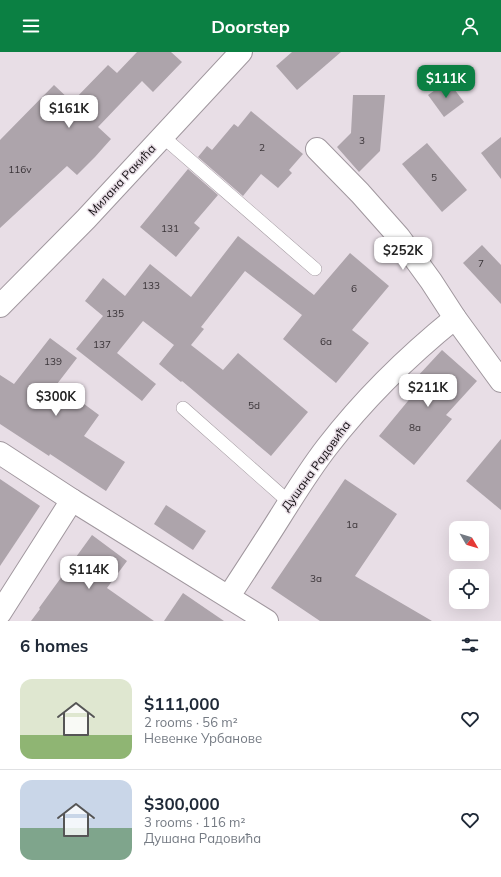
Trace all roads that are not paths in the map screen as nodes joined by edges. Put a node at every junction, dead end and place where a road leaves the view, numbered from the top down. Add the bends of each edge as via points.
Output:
1 (241, 52) edge
2 (162, 136) junction
3 (318, 148) dead end
4 (315, 268) dead end
5 (0, 306) edge
6 (455, 318) junction
7 (501, 381) edge
8 (183, 408) dead end
9 (0, 453) edge
10 (72, 500) junction
11 (289, 502) junction
12 (229, 596) junction
13 (0, 613) edge
14 (267, 621) edge

1 - 2 street, Милана Ракића
2 - 4 lane
2 - 5 street, Милана Ракића via 86,219
3 - 6 street via 399,237 432,281
6 - 7 street
6 - 11 street, Душана Радовића via 416,350 349,419
8 - 11 lane
9 - 10 street
10 - 12 street
10 - 13 street
11 - 12 street, Душана Радовића
12 - 14 street

